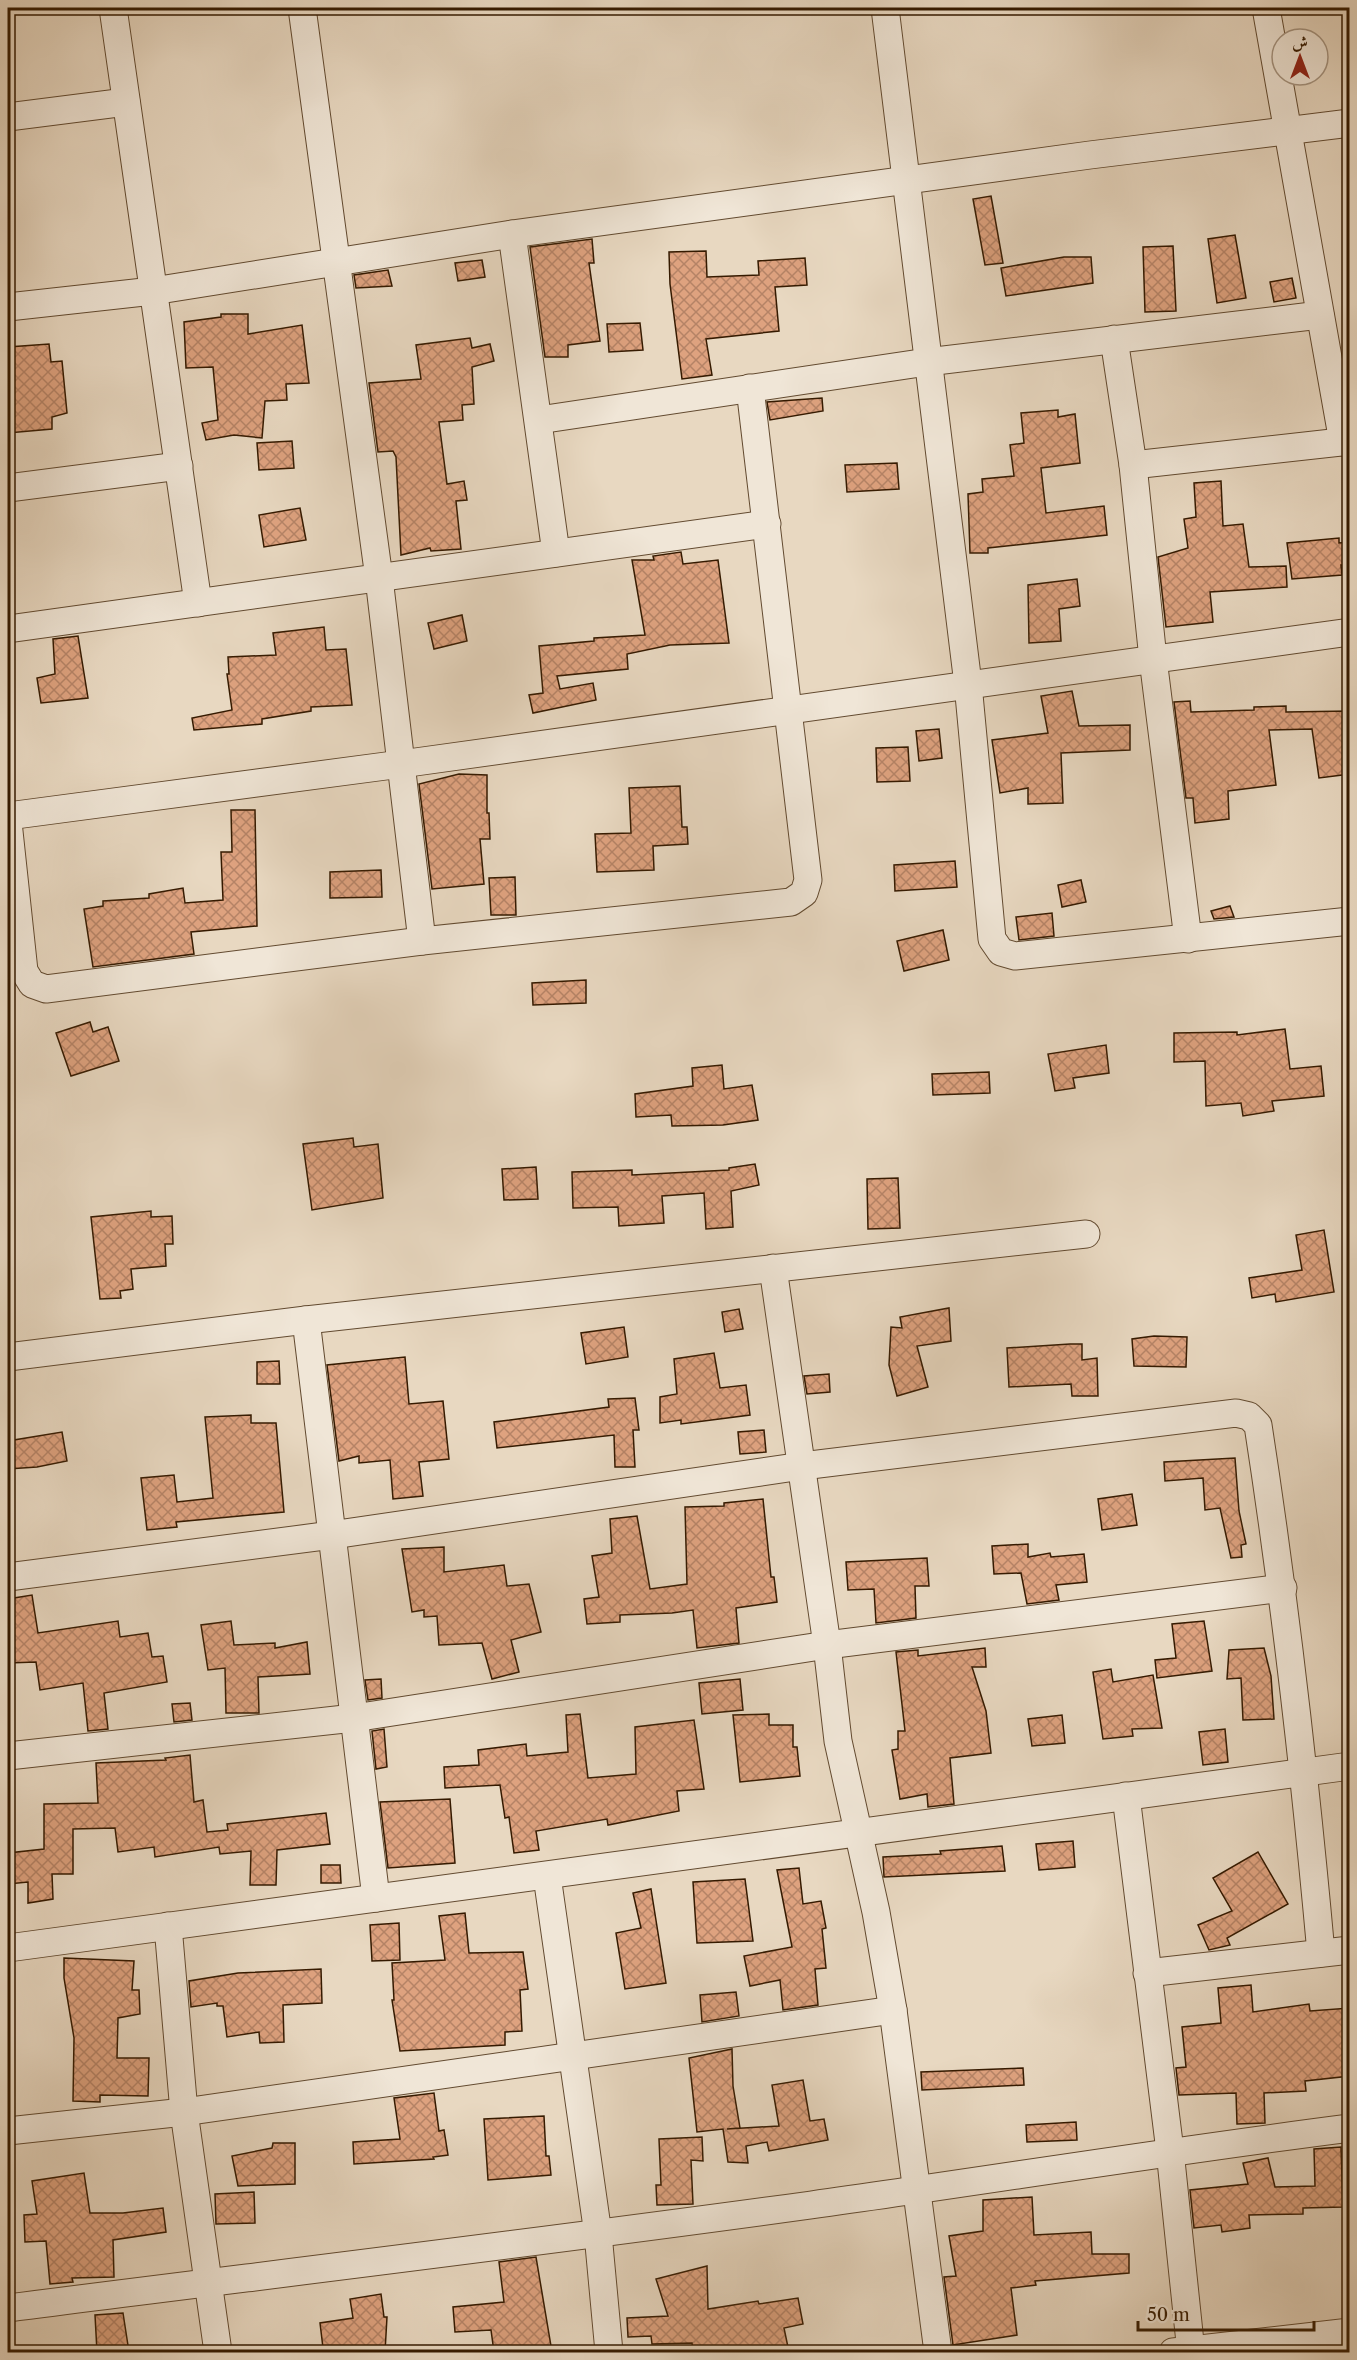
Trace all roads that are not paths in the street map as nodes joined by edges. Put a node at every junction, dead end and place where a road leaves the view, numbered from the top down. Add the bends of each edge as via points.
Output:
1 (113, 8) edge
2 (302, 8) edge
3 (885, 8) edge
4 (1266, 8) edge
5 (126, 102) junction
6 (8, 117) edge
7 (1350, 123) edge
8 (1286, 132) junction
9 (906, 181) junction
10 (512, 234) junction
11 (336, 264) junction
12 (153, 291) junction
13 (8, 307) edge
14 (1320, 315) junction
15 (1114, 339) junction
16 (927, 362) junction
17 (750, 388) junction
18 (539, 420) junction
19 (1346, 441) edge
20 (1133, 465) junction
21 (178, 466) junction
22 (8, 488) edge
23 (767, 524) junction
24 (556, 553) junction
25 (379, 578) junction
26 (198, 603) junction
27 (8, 629) edge
28 (1350, 632) edge
29 (1153, 659) junction
30 (968, 684) junction
31 (789, 710) junction
32 (401, 764) junction
33 (8, 816) edge
34 (8, 822) edge
35 (1350, 921) edge
36 (1188, 939) junction
37 (422, 941) junction
38 (1086, 1234) dead end
39 (773, 1268) junction
40 (306, 1320) junction
41 (8, 1357) edge
42 (802, 1466) junction
43 (332, 1535) junction
44 (8, 1577) edge
45 (1283, 1588) junction
46 (828, 1645) junction
47 (354, 1718) junction
48 (8, 1756) edge
49 (1350, 1766) edge
50 (1304, 1772) junction
51 (1126, 1796) junction
52 (858, 1832) junction
53 (547, 1876) junction
54 (376, 1898) junction
55 (168, 1926) junction
56 (8, 1948) edge
57 (1350, 1950) edge
58 (1321, 1953) junction
59 (1147, 1973) junction
60 (893, 2010) junction
61 (571, 2058) junction
62 (184, 2112) junction
63 (1350, 2128) edge
64 (8, 2131) edge
65 (1170, 2151) junction
66 (917, 2190) junction
67 (598, 2234) junction
68 (208, 2282) junction
69 (8, 2308) edge
70 (1350, 2332) edge
71 (218, 2352) edge
72 (609, 2352) edge
73 (938, 2352) edge
74 (1185, 2352) edge

1 - 5 street
2 - 11 street
3 - 9 street
4 - 8 street
5 - 6 street
5 - 12 street
7 - 8 street
8 - 9 street
8 - 14 street
9 - 10 street
9 - 16 street
10 - 11 street
10 - 18 street
11 - 12 street
11 - 25 street
12 - 13 street
12 - 21 street
14 - 15 street
14 - 19 street
15 - 16 street
15 - 20 street
16 - 17 street
16 - 30 street
17 - 18 street
17 - 23 street
18 - 24 street
19 - 20 street
20 - 29 street
21 - 22 street
21 - 26 street
23 - 24 street
23 - 31 street
24 - 25 street
25 - 26 street
25 - 32 street
26 - 27 street
28 - 29 street
29 - 30 street
29 - 36 street
30 - 31 street
30 - 36 street via 992,939 1001,952 1016,956
31 - 32 street
31 - 37 street via 808,880 804,893 791,902
32 - 33 street
32 - 37 street
34 - 37 street via 24,971 32,984 46,989
35 - 36 street
38 - 39 street
39 - 40 street
39 - 42 street
40 - 41 street
40 - 43 street
42 - 43 street
42 - 45 street via 1236,1413 1249,1416 1258,1425
42 - 46 street
43 - 44 street
43 - 47 street
45 - 46 street
45 - 50 street
46 - 47 street
46 - 52 street via 838,1740
47 - 48 street
47 - 54 street
49 - 50 street
50 - 51 street
50 - 58 street
51 - 52 street
51 - 59 street
52 - 53 street
52 - 60 street
53 - 54 street
53 - 61 street
54 - 55 street
55 - 56 street
55 - 62 street
57 - 58 street
58 - 59 street
59 - 65 street
60 - 61 street
60 - 66 street
61 - 62 street
61 - 67 street
62 - 64 street
62 - 68 street
63 - 65 street
65 - 66 street
65 - 74 street
66 - 67 street
66 - 73 street
67 - 68 street
67 - 72 street
68 - 69 street
68 - 71 street
70 - 74 street

